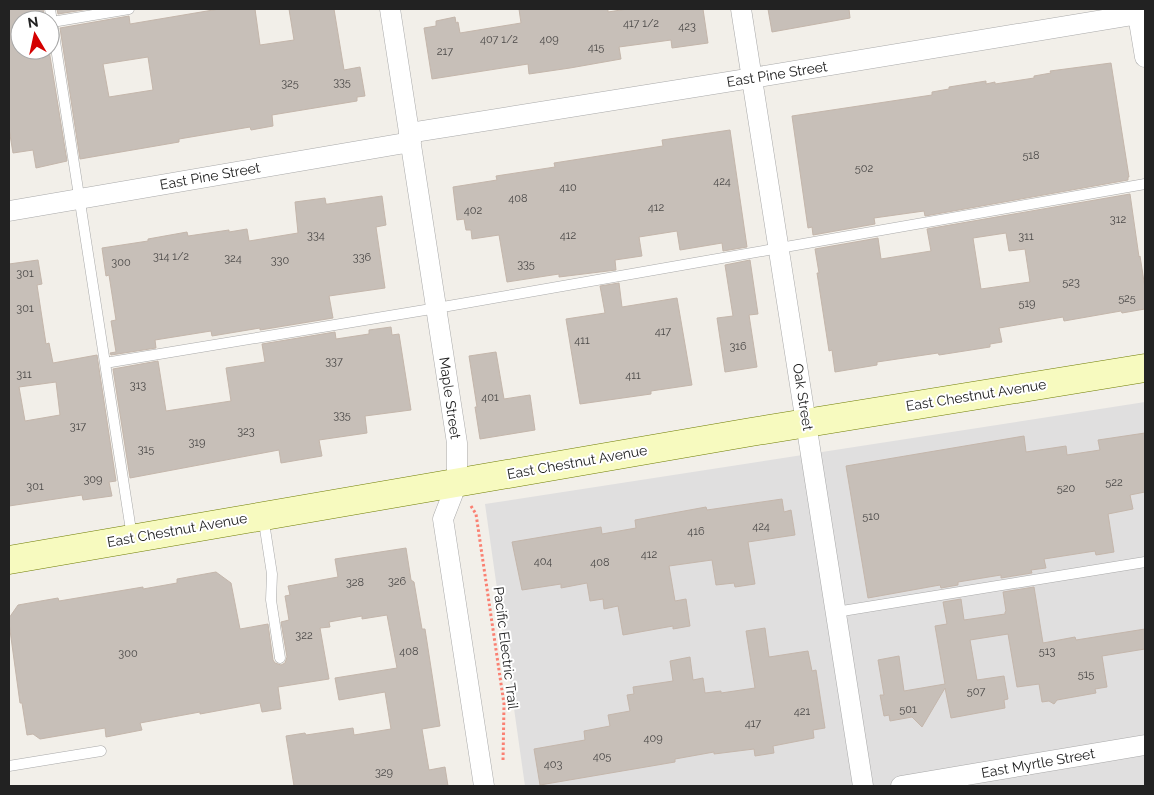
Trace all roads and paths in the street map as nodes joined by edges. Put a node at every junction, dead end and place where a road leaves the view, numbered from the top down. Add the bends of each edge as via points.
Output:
1 (129, 9) edge
2 (390, 9) edge
3 (741, 9) edge
4 (1140, 12) edge
5 (60, 21) edge
6 (1145, 57) edge
7 (58, 60) edge
8 (752, 78) junction
9 (410, 138) junction
10 (1145, 184) edge
11 (80, 198) junction
12 (9, 210) edge
13 (779, 247) junction
14 (437, 308) junction
15 (105, 362) junction
16 (1145, 368) edge
17 (807, 423) junction
18 (457, 483) junction
19 (476, 514) dead end
20 (263, 515) junction
21 (132, 538) junction
22 (9, 560) edge
23 (1145, 562) edge
24 (836, 612) junction
25 (280, 658) dead end
26 (1145, 745) edge
27 (101, 751) dead end
28 (503, 763) dead end
29 (9, 766) edge
30 (484, 786) edge
31 (862, 786) edge
32 (901, 786) edge

1 - 5 lane
2 - 9 street, Maple Street
3 - 8 street, Oak Street
4 - 6 street
4 - 8 street, East Pine Street
7 - 11 lane
8 - 9 street, East Pine Street
8 - 13 street, Oak Street
9 - 11 street, East Pine Street
9 - 14 street, Maple Street
10 - 13 lane
11 - 12 street, East Pine Street
11 - 15 lane
13 - 14 lane
13 - 17 street, Oak Street
14 - 15 lane
14 - 18 street, Maple Street via 457,450
15 - 21 lane
16 - 17 street, East Chestnut Avenue
17 - 18 street, East Chestnut Avenue
17 - 24 street, Oak Street
18 - 20 street, East Chestnut Avenue
18 - 30 street, Maple Street via 443,519
19 - 28 path, Pacific Electric Trail via 504,704
20 - 21 street, East Chestnut Avenue
20 - 25 lane
21 - 22 street, East Chestnut Avenue
23 - 24 lane
24 - 31 street, Oak Street
26 - 32 street, East Myrtle Street
27 - 29 lane

